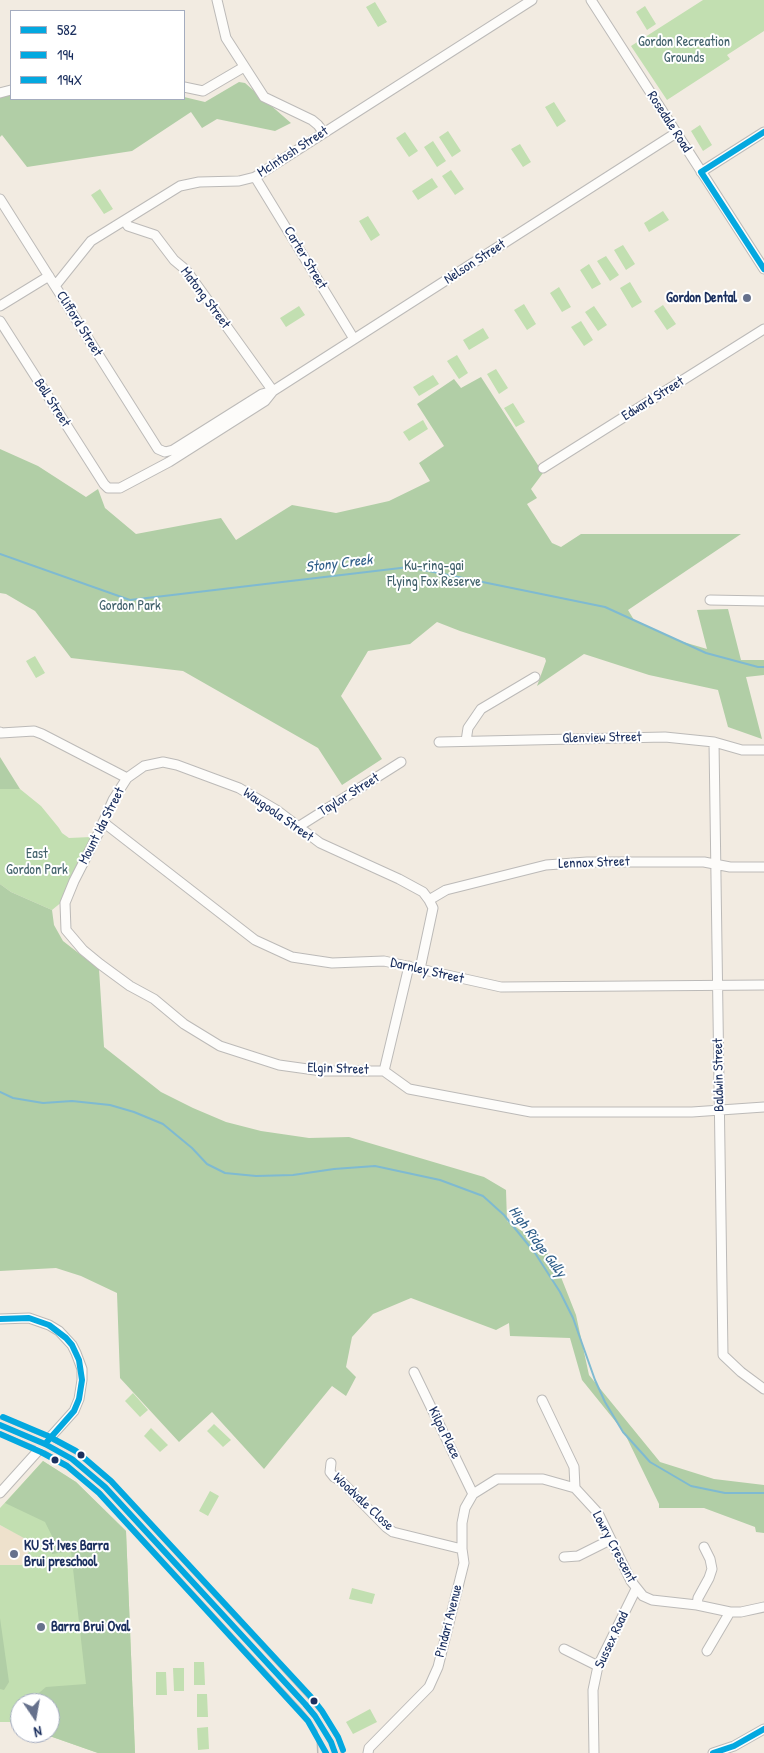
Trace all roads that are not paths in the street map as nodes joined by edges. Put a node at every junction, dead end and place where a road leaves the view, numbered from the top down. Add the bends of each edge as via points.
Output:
1 (217, 0) edge
2 (532, 0) edge
3 (591, 0) edge
4 (244, 67) junction
5 (185, 87) edge
6 (312, 120) junction
7 (340, 121) junction
8 (323, 132) junction
9 (764, 132) edge
10 (676, 133) junction
11 (701, 172) junction
12 (255, 177) junction
13 (0, 199) edge
14 (125, 220) junction
15 (764, 269) edge
16 (48, 276) junction
17 (55, 286) junction
18 (0, 306) edge
19 (0, 321) edge
20 (764, 329) edge
21 (354, 339) junction
22 (273, 391) junction
23 (158, 449) joint
24 (543, 468) dead end
25 (104, 484) joint
26 (710, 600) dead end
27 (764, 601) edge
28 (535, 677) dead end
29 (1, 732) edge
30 (466, 741) junction
31 (439, 742) dead end
32 (714, 742) junction
33 (764, 750) edge
34 (401, 762) dead end
35 (127, 778) junction
36 (104, 822) junction
37 (298, 827) junction
38 (716, 864) junction
39 (764, 867) edge
40 (430, 900) junction
41 (66, 930) joint
42 (409, 966) junction
43 (420, 969) junction
44 (764, 985) edge
45 (717, 986) junction
46 (384, 1071) junction
47 (764, 1107) edge
48 (719, 1110) junction
49 (0, 1319) edge
50 (414, 1372) dead end
51 (764, 1389) edge
52 (542, 1400) dead end
53 (0, 1425) edge
54 (45, 1444) junction
55 (331, 1463) dead end
56 (575, 1488) junction
57 (0, 1493) edge
58 (473, 1494) junction
59 (610, 1540) junction
60 (704, 1547) dead end
61 (462, 1549) junction
62 (564, 1557) dead end
63 (636, 1588) junction
64 (697, 1606) junction
65 (764, 1607) edge
66 (730, 1612) junction
67 (564, 1649) dead end
68 (708, 1651) dead end
69 (598, 1666) junction
70 (323, 1729) junction
71 (764, 1729) edge
72 (324, 1753) edge
73 (335, 1753) edge
74 (368, 1753) edge
75 (594, 1753) edge
76 (713, 1753) edge

1 - 4 street via 226,38
2 - 7 street, McIntosh Street
3 - 10 street, Rosedale Road
4 - 5 street via 203,91
4 - 6 street via 264,97
6 - 7 street
6 - 8 street
7 - 8 street, McIntosh Street
8 - 12 street, McIntosh Street
9 - 11 street
10 - 11 street, Rosedale Road
10 - 21 street, Nelson Street
11 - 15 street, Rosedale Road
12 - 14 street, McIntosh Street via 239,182 199,182 180,186
12 - 21 street, Carter Street
13 - 16 street, Clifford Street
14 - 17 street, McIntosh Street via 91,242
14 - 22 street, Matong Street via 128,226 155,235 186,270
16 - 17 street, Clifford Street
16 - 18 street
17 - 23 street, Clifford Street
19 - 25 street, Bell Street
20 - 24 street, Edward Street
21 - 22 street, Nelson Street
22 - 23 street, Nelson Street via 262,394 173,450 165,452
22 - 25 street, Nelson Street via 265,401 169,462 120,488 108,488
26 - 27 street
28 - 30 street via 481,710 468,728
29 - 35 street via 34,731
30 - 31 street, Glenview Street
30 - 32 street, Glenview Street via 665,737
32 - 33 street, Glenview Street via 742,750
32 - 38 street, Baldwin Street
34 - 37 street, Taylor Street
35 - 36 street, Mount Ida Street
35 - 37 street, Waugoola Street via 144,766 163,762 177,765 240,788
36 - 41 street, Mount Ida Street via 65,903
36 - 42 street, Darnley Street via 255,940 292,957 332,963 384,961
37 - 40 street, Waugoola Street via 320,843 415,888
38 - 39 street, Lennox Street
38 - 40 street, Lennox Street via 587,862 546,865 446,890
38 - 45 street, Baldwin Street
40 - 43 street via 433,908
41 - 46 street, Elgin Street via 100,964 220,1046 279,1065 322,1071
42 - 43 street, Darnley Street
42 - 46 street
43 - 45 street, Darnley Street via 501,988
44 - 45 street, Darnley Street
45 - 48 street, Baldwin Street
46 - 48 street, Elgin Street via 409,1089 531,1112
47 - 48 street, Elgin Street
48 - 51 street, Baldwin Street via 723,1355
49 - 54 street via 29,1318 49,1325 72,1345 79,1360 82,1380 79,1400 74,1411
50 - 58 street, Kilpa Place
52 - 56 street via 574,1467
53 - 54 main road
54 - 57 street
54 - 70 main road via 72,1459 105,1487 305,1704
55 - 61 street, Woodvale Close via 330,1472 334,1477 394,1532
56 - 58 street via 543,1479 497,1479
56 - 59 street, Lowry Crescent via 598,1513
58 - 61 street, Pindari Avenue via 465,1508
59 - 62 street via 578,1556
59 - 63 street, Lowry Crescent
60 - 64 street via 712,1569
61 - 74 street, Pindari Avenue via 464,1563 438,1667 429,1687 369,1748
63 - 64 street, Lowry Crescent via 652,1600
63 - 69 street, Sussex Road
64 - 66 street, Lowry Crescent
65 - 66 street, Lowry Crescent
66 - 68 street
67 - 69 street
69 - 75 street, Sussex Road via 593,1690
70 - 72 main road
70 - 73 main road
71 - 76 street via 734,1746

